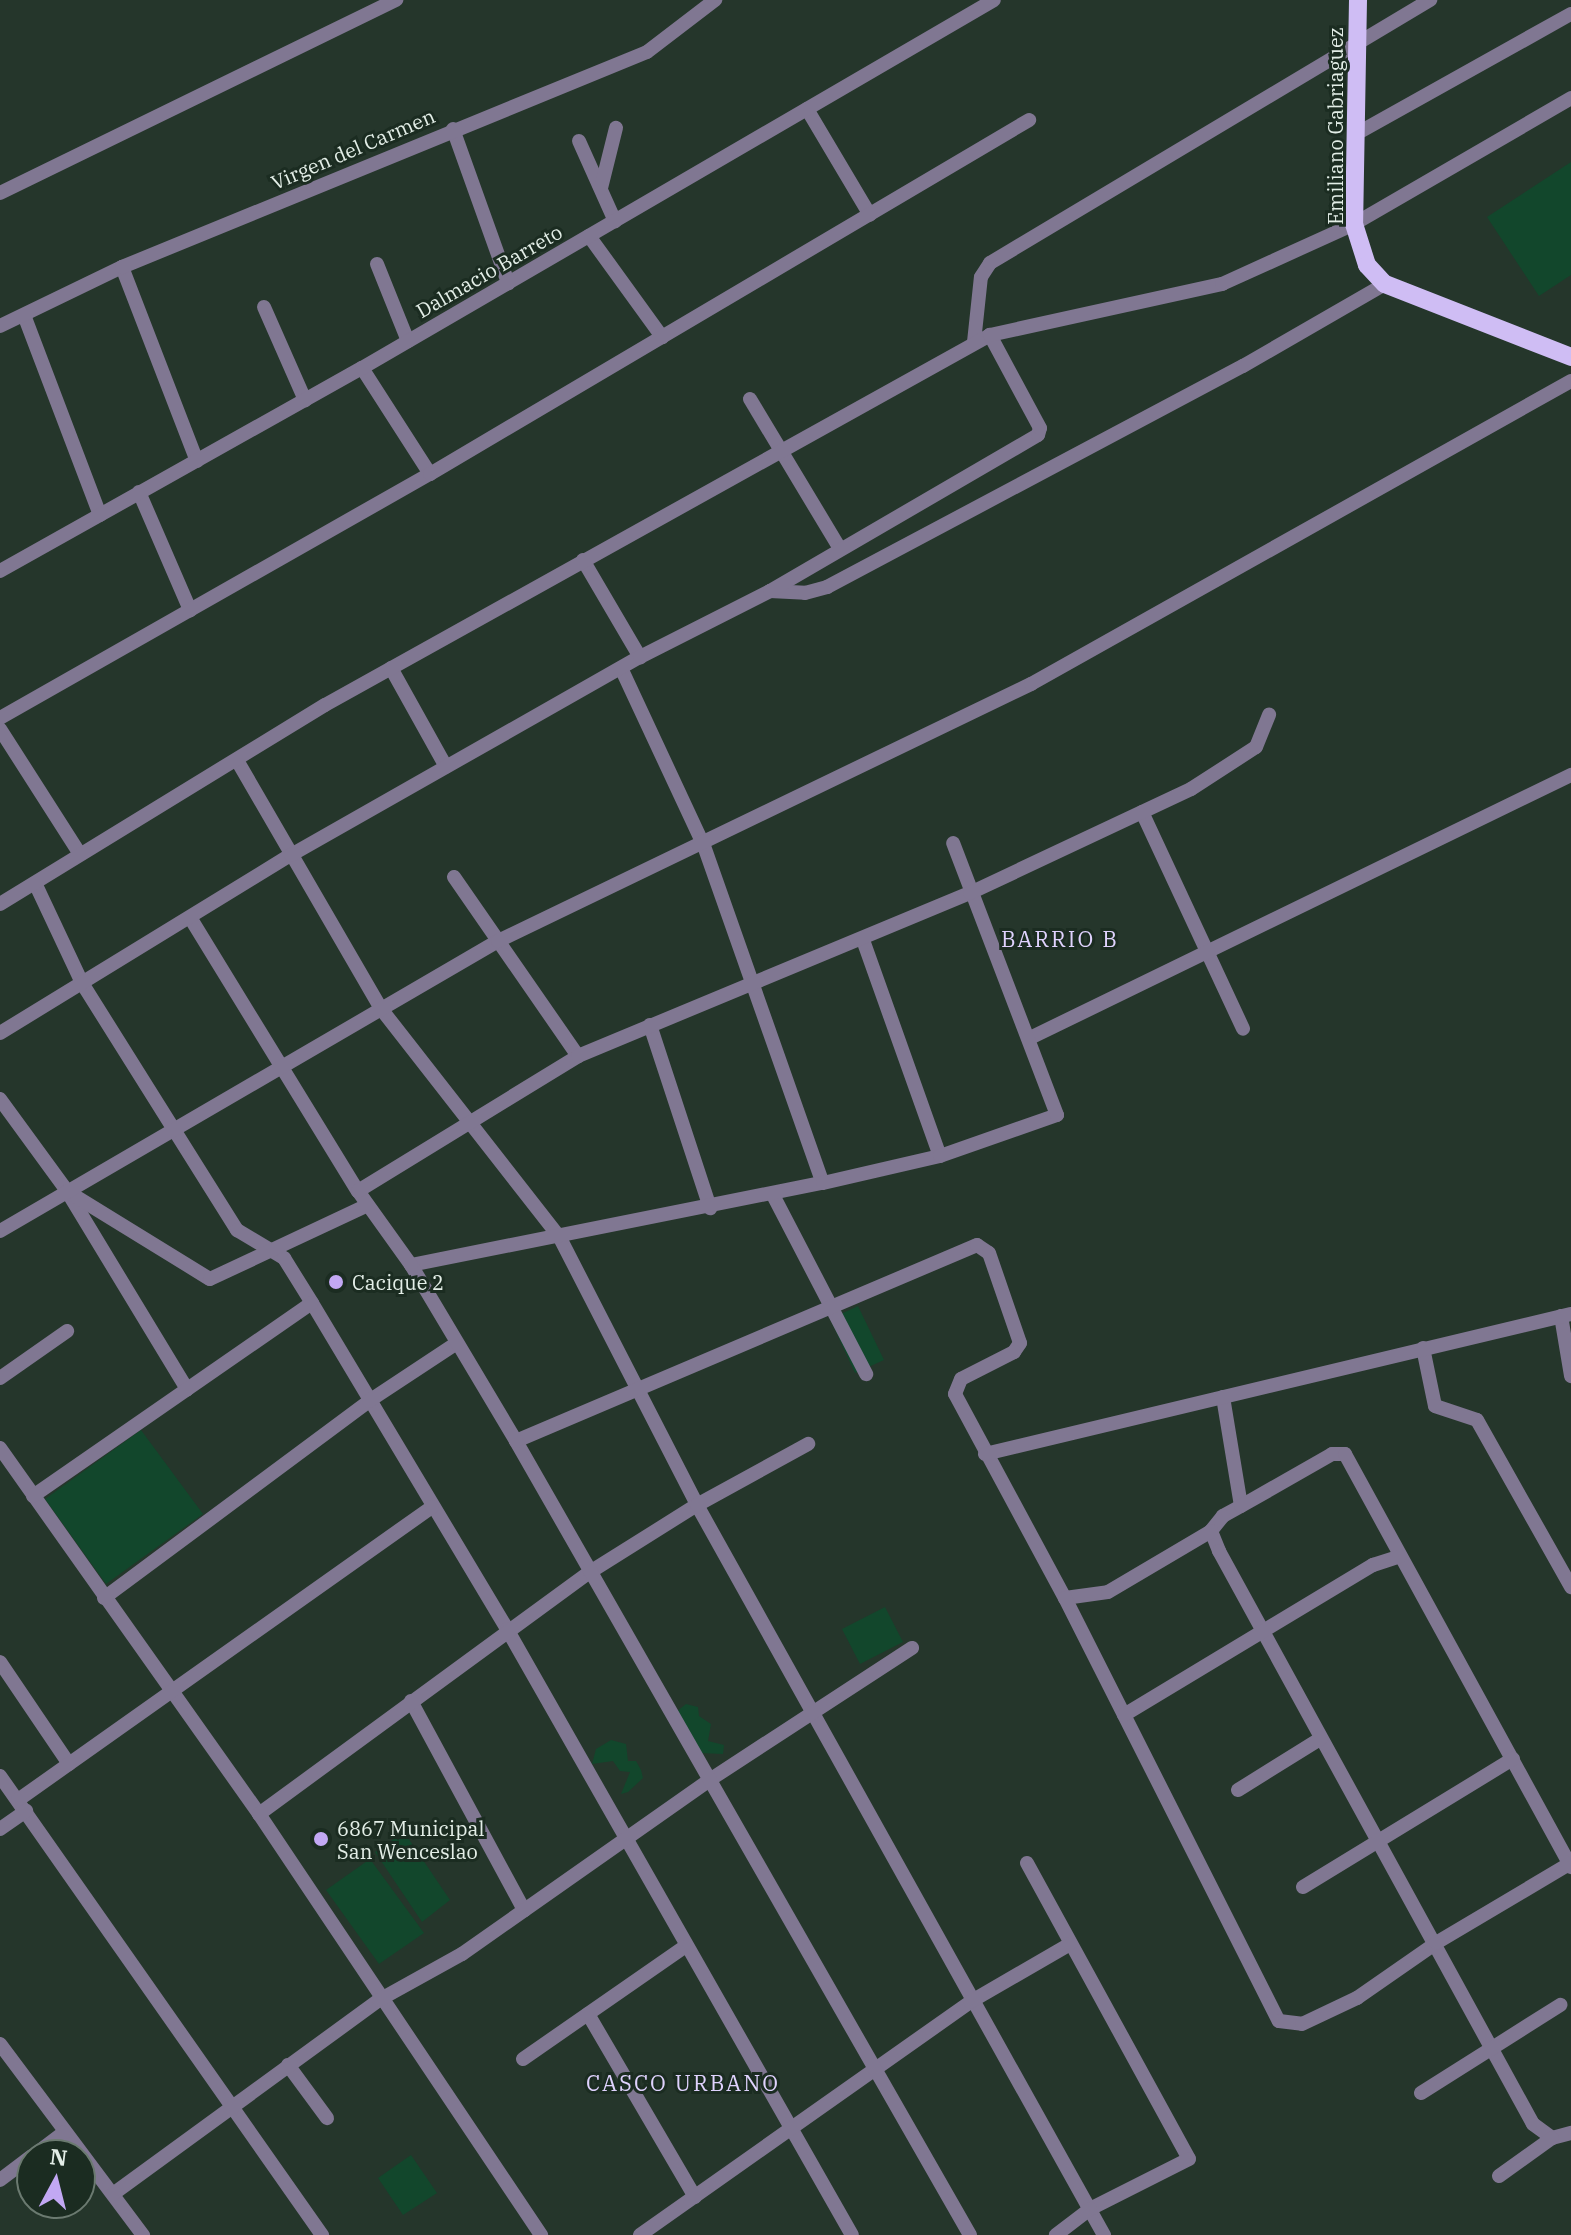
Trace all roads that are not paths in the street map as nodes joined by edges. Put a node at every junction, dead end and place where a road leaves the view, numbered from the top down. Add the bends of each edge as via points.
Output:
1 (396, 0) edge
2 (715, 0) edge
3 (994, 0) edge
4 (1358, 0) edge
5 (1430, 0) edge
6 (1561, 0) edge
7 (1571, 15) edge
8 (1357, 42) junction
9 (1571, 98) edge
10 (807, 109) junction
11 (1029, 120) dead end
12 (616, 128) dead end
13 (453, 129) junction
14 (1356, 134) junction
15 (579, 141) dead end
16 (601, 188) junction
17 (0, 193) edge
18 (870, 215) junction
19 (615, 221) junction
20 (1354, 224) junction
21 (589, 236) junction
22 (377, 264) dead end
23 (122, 267) junction
24 (508, 283) junction
25 (1385, 284) junction
26 (264, 307) dead end
27 (24, 315) junction
28 (0, 326) edge
29 (990, 335) junction
30 (662, 337) junction
31 (408, 341) junction
32 (974, 342) junction
33 (1571, 357) edge
34 (362, 368) junction
35 (1571, 381) edge
36 (750, 399) dead end
37 (305, 400) junction
38 (782, 448) junction
39 (197, 461) junction
40 (430, 474) junction
41 (139, 492) junction
42 (100, 515) junction
43 (840, 549) junction
44 (583, 560) junction
45 (0, 571) edge
46 (770, 591) junction
47 (190, 610) junction
48 (640, 657) junction
49 (391, 668) junction
50 (621, 668) junction
51 (1269, 714) dead end
52 (0, 718) edge
53 (0, 729) edge
54 (238, 762) junction
55 (446, 767) junction
56 (1571, 775) edge
57 (1142, 812) junction
58 (953, 843) dead end
59 (704, 846) junction
60 (80, 854) junction
61 (291, 855) junction
62 (454, 877) dead end
63 (35, 883) junction
64 (970, 893) junction
65 (0, 904) edge
66 (191, 919) junction
67 (863, 940) junction
68 (498, 941) junction
69 (1204, 952) junction
70 (82, 983) junction
71 (754, 984) junction
72 (382, 1010) junction
73 (650, 1025) junction
74 (1243, 1029) dead end
75 (0, 1033) edge
76 (1030, 1038) junction
77 (578, 1056) junction
78 (280, 1069) junction
79 (0, 1099) edge
80 (468, 1123) junction
81 (176, 1131) junction
82 (940, 1156) junction
83 (823, 1183) junction
84 (67, 1191) junction
85 (358, 1191) junction
86 (773, 1195) junction
87 (368, 1205) junction
88 (710, 1208) junction
89 (0, 1231) edge
90 (560, 1238) junction
91 (267, 1251) junction
92 (411, 1265) junction
93 (312, 1303) junction
94 (831, 1304) junction
95 (1566, 1315) edge
96 (67, 1331) dead end
97 (457, 1343) junction
98 (1423, 1348) junction
99 (866, 1374) dead end
100 (1571, 1376) edge
101 (0, 1378) edge
102 (640, 1386) junction
103 (187, 1389) junction
104 (1223, 1397) junction
105 (369, 1401) junction
106 (516, 1441) junction
107 (808, 1444) dead end
108 (0, 1448) edge
109 (985, 1454) junction
110 (33, 1496) junction
111 (697, 1505) junction
112 (1241, 1506) junction
113 (432, 1507) junction
114 (1211, 1531) junction
115 (1400, 1556) junction
116 (590, 1572) junction
117 (1571, 1587) edge
118 (104, 1598) junction
119 (1065, 1598) junction
120 (507, 1629) junction
121 (1261, 1632) junction
122 (912, 1648) dead end
123 (0, 1662) edge
124 (171, 1691) junction
125 (411, 1701) junction
126 (810, 1712) junction
127 (1124, 1715) junction
128 (1320, 1739) junction
129 (1513, 1759) junction
130 (69, 1764) junction
131 (0, 1776) edge
132 (711, 1779) junction
133 (1238, 1790) dead end
134 (22, 1806) junction
135 (259, 1814) junction
136 (0, 1829) edge
137 (1377, 1838) junction
138 (626, 1840) junction
139 (1027, 1863) dead end
140 (1570, 1866) edge
141 (1303, 1887) dead end
142 (524, 1910) junction
143 (1436, 1943) junction
144 (1070, 1944) junction
145 (684, 1947) junction
146 (379, 2000) junction
147 (970, 2002) junction
148 (1560, 2005) dead end
149 (588, 2014) junction
150 (0, 2044) edge
151 (1492, 2050) junction
152 (523, 2059) dead end
153 (288, 2065) junction
154 (876, 2068) junction
155 (1421, 2093) dead end
156 (233, 2105) junction
157 (327, 2118) dead end
158 (792, 2126) junction
159 (64, 2132) junction
160 (1571, 2133) edge
161 (1552, 2138) junction
162 (55, 2139) edge
163 (1499, 2176) dead end
164 (113, 2194) junction
165 (695, 2197) junction
166 (1090, 2209) junction
167 (137, 2233) edge
168 (322, 2235) edge
169 (541, 2235) edge
170 (640, 2235) edge
171 (852, 2235) edge
172 (970, 2235) edge
173 (1056, 2235) edge
174 (1104, 2235) edge

1 - 17 street
2 - 13 street, Virgen del Carmen via 647,52
3 - 10 street, Dalmacio Barreto
4 - 8 main road, Emiliano Gabriaguez
5 - 8 street
6 - 7 street
7 - 14 street
8 - 14 main road, Emiliano Gabriaguez
8 - 32 street via 990,263 981,277
9 - 20 street
10 - 18 street
10 - 19 street, Dalmacio Barreto
11 - 18 street
12 - 16 street via 603,162
13 - 23 street, Virgen del Carmen
13 - 24 street
14 - 20 main road, Emiliano Gabriaguez
15 - 16 street
16 - 19 street
18 - 30 street
19 - 21 street, Dalmacio Barreto
20 - 25 main road, Emiliano Gabriaguez via 1367,265
20 - 29 street via 1222,284
21 - 24 street, Dalmacio Barreto
21 - 30 street
22 - 31 street
23 - 27 street, Virgen del Carmen
23 - 39 street
24 - 31 street, Dalmacio Barreto
25 - 33 main road
25 - 46 street via 1232,372 827,587 805,593
26 - 37 street
27 - 28 street, Virgen del Carmen
27 - 42 street
29 - 32 street
29 - 43 street via 1040,428 1038,435
30 - 40 street
31 - 34 street, Dalmacio Barreto
32 - 38 street
34 - 37 street, Dalmacio Barreto
34 - 40 street
35 - 59 street via 1031,684
36 - 38 street
37 - 39 street, Dalmacio Barreto
38 - 43 street
38 - 44 street
39 - 41 street, Dalmacio Barreto
40 - 47 street
41 - 42 street, Dalmacio Barreto
41 - 47 street
42 - 45 street, Dalmacio Barreto
43 - 46 street
44 - 48 street
44 - 49 street
46 - 48 street
47 - 52 street
48 - 50 street
49 - 54 street
49 - 55 street
50 - 55 street
50 - 59 street
51 - 57 street via 1263,738 1245,755
53 - 60 street
54 - 60 street
54 - 61 street
55 - 61 street
56 - 69 street
57 - 64 street
57 - 69 street
58 - 64 street
59 - 68 street
59 - 71 street
60 - 63 street
61 - 66 street
61 - 72 street
62 - 68 street
63 - 65 street
63 - 70 street
64 - 67 street
64 - 76 street
66 - 70 street
66 - 78 street
67 - 71 street
67 - 82 street
68 - 72 street
68 - 77 street
69 - 74 street
69 - 76 street
70 - 75 street
70 - 81 street
71 - 73 street
71 - 83 street
72 - 78 street
72 - 80 street
73 - 77 street
73 - 88 street
76 - 82 street via 1057,1115
77 - 80 street
78 - 81 street
78 - 85 street
79 - 84 street
80 - 85 street
80 - 90 street
81 - 84 street
81 - 91 street via 237,1230
82 - 83 street
83 - 86 street
84 - 89 street
84 - 91 street via 200,1277 210,1279
84 - 103 street
85 - 87 street
86 - 88 street
86 - 94 street
87 - 91 street
87 - 92 street
88 - 90 street
90 - 92 street
90 - 102 street
91 - 93 street via 284,1258
92 - 97 street
93 - 103 street
93 - 105 street
94 - 99 street
94 - 102 street
94 - 109 street via 973,1245 989,1253 1021,1336 1014,1352 956,1385 955,1394
95 - 98 street
95 - 100 street
96 - 101 street
97 - 105 street
97 - 106 street
98 - 104 street
98 - 117 street via 1435,1406 1477,1420
102 - 106 street
102 - 111 street
103 - 110 street
104 - 109 street
104 - 112 street
105 - 113 street
105 - 118 street
106 - 116 street
107 - 111 street
108 - 110 street
109 - 119 street
110 - 118 street
111 - 116 street
111 - 126 street
112 - 114 street
112 - 115 street via 1332,1454 1345,1454
113 - 120 street
113 - 124 street
114 - 119 street via 1108,1592
114 - 121 street
115 - 121 street via 1373,1565
115 - 129 street
116 - 120 street
116 - 132 street
118 - 124 street
119 - 127 street
120 - 125 street
120 - 138 street
121 - 127 street
121 - 128 street
122 - 126 street
123 - 130 street
124 - 130 street
124 - 135 street
125 - 135 street
125 - 142 street
126 - 132 street
126 - 147 street
127 - 143 street via 1279,2021 1302,2024 1357,1998
128 - 133 street
128 - 137 street
129 - 137 street
129 - 140 street
130 - 134 street
131 - 134 street
132 - 138 street
132 - 154 street
134 - 136 street
134 - 156 street
135 - 146 street
137 - 141 street
137 - 143 street
138 - 142 street
138 - 145 street
139 - 144 street
140 - 143 street
142 - 146 street via 462,1954
143 - 151 street
144 - 147 street
144 - 166 street via 1189,2159
145 - 149 street
145 - 158 street
146 - 153 street
146 - 169 street
147 - 154 street
147 - 166 street
148 - 151 street
149 - 152 street
149 - 165 street
150 - 159 street
151 - 155 street
151 - 161 street via 1533,2124
153 - 156 street
153 - 157 street
154 - 158 street
154 - 172 street
156 - 164 street
156 - 168 street
158 - 165 street
158 - 171 street
159 - 162 street
159 - 164 street
160 - 161 street
161 - 163 street
164 - 167 street
165 - 170 street
166 - 173 street
166 - 174 street

